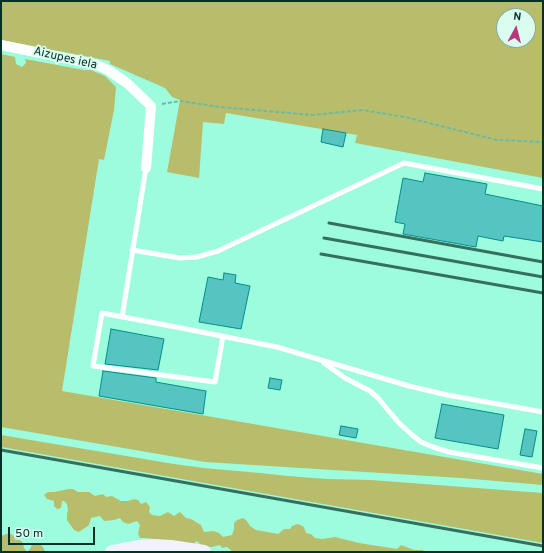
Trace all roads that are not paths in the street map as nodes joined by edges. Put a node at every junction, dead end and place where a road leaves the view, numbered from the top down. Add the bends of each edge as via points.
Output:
1 (1, 45) edge
2 (146, 168) joint
3 (543, 189) edge
4 (132, 250) junction
5 (122, 317) junction
6 (223, 336) junction
7 (320, 360) junction
8 (543, 412) edge
9 (543, 468) edge
10 (184, 550) edge
11 (112, 552) edge
12 (204, 552) edge

1 - 2 street, Aizupes iela via 98,65 127,83 151,106
2 - 4 lane
3 - 4 lane via 404,163 218,251 197,257 180,258
4 - 5 lane
5 - 6 lane
5 - 6 lane via 102,313 93,366 215,382
6 - 7 lane via 277,347
7 - 8 lane via 447,395
7 - 9 lane via 374,394 398,422 421,442 449,452
10 - 11 street via 154,546
10 - 12 street

